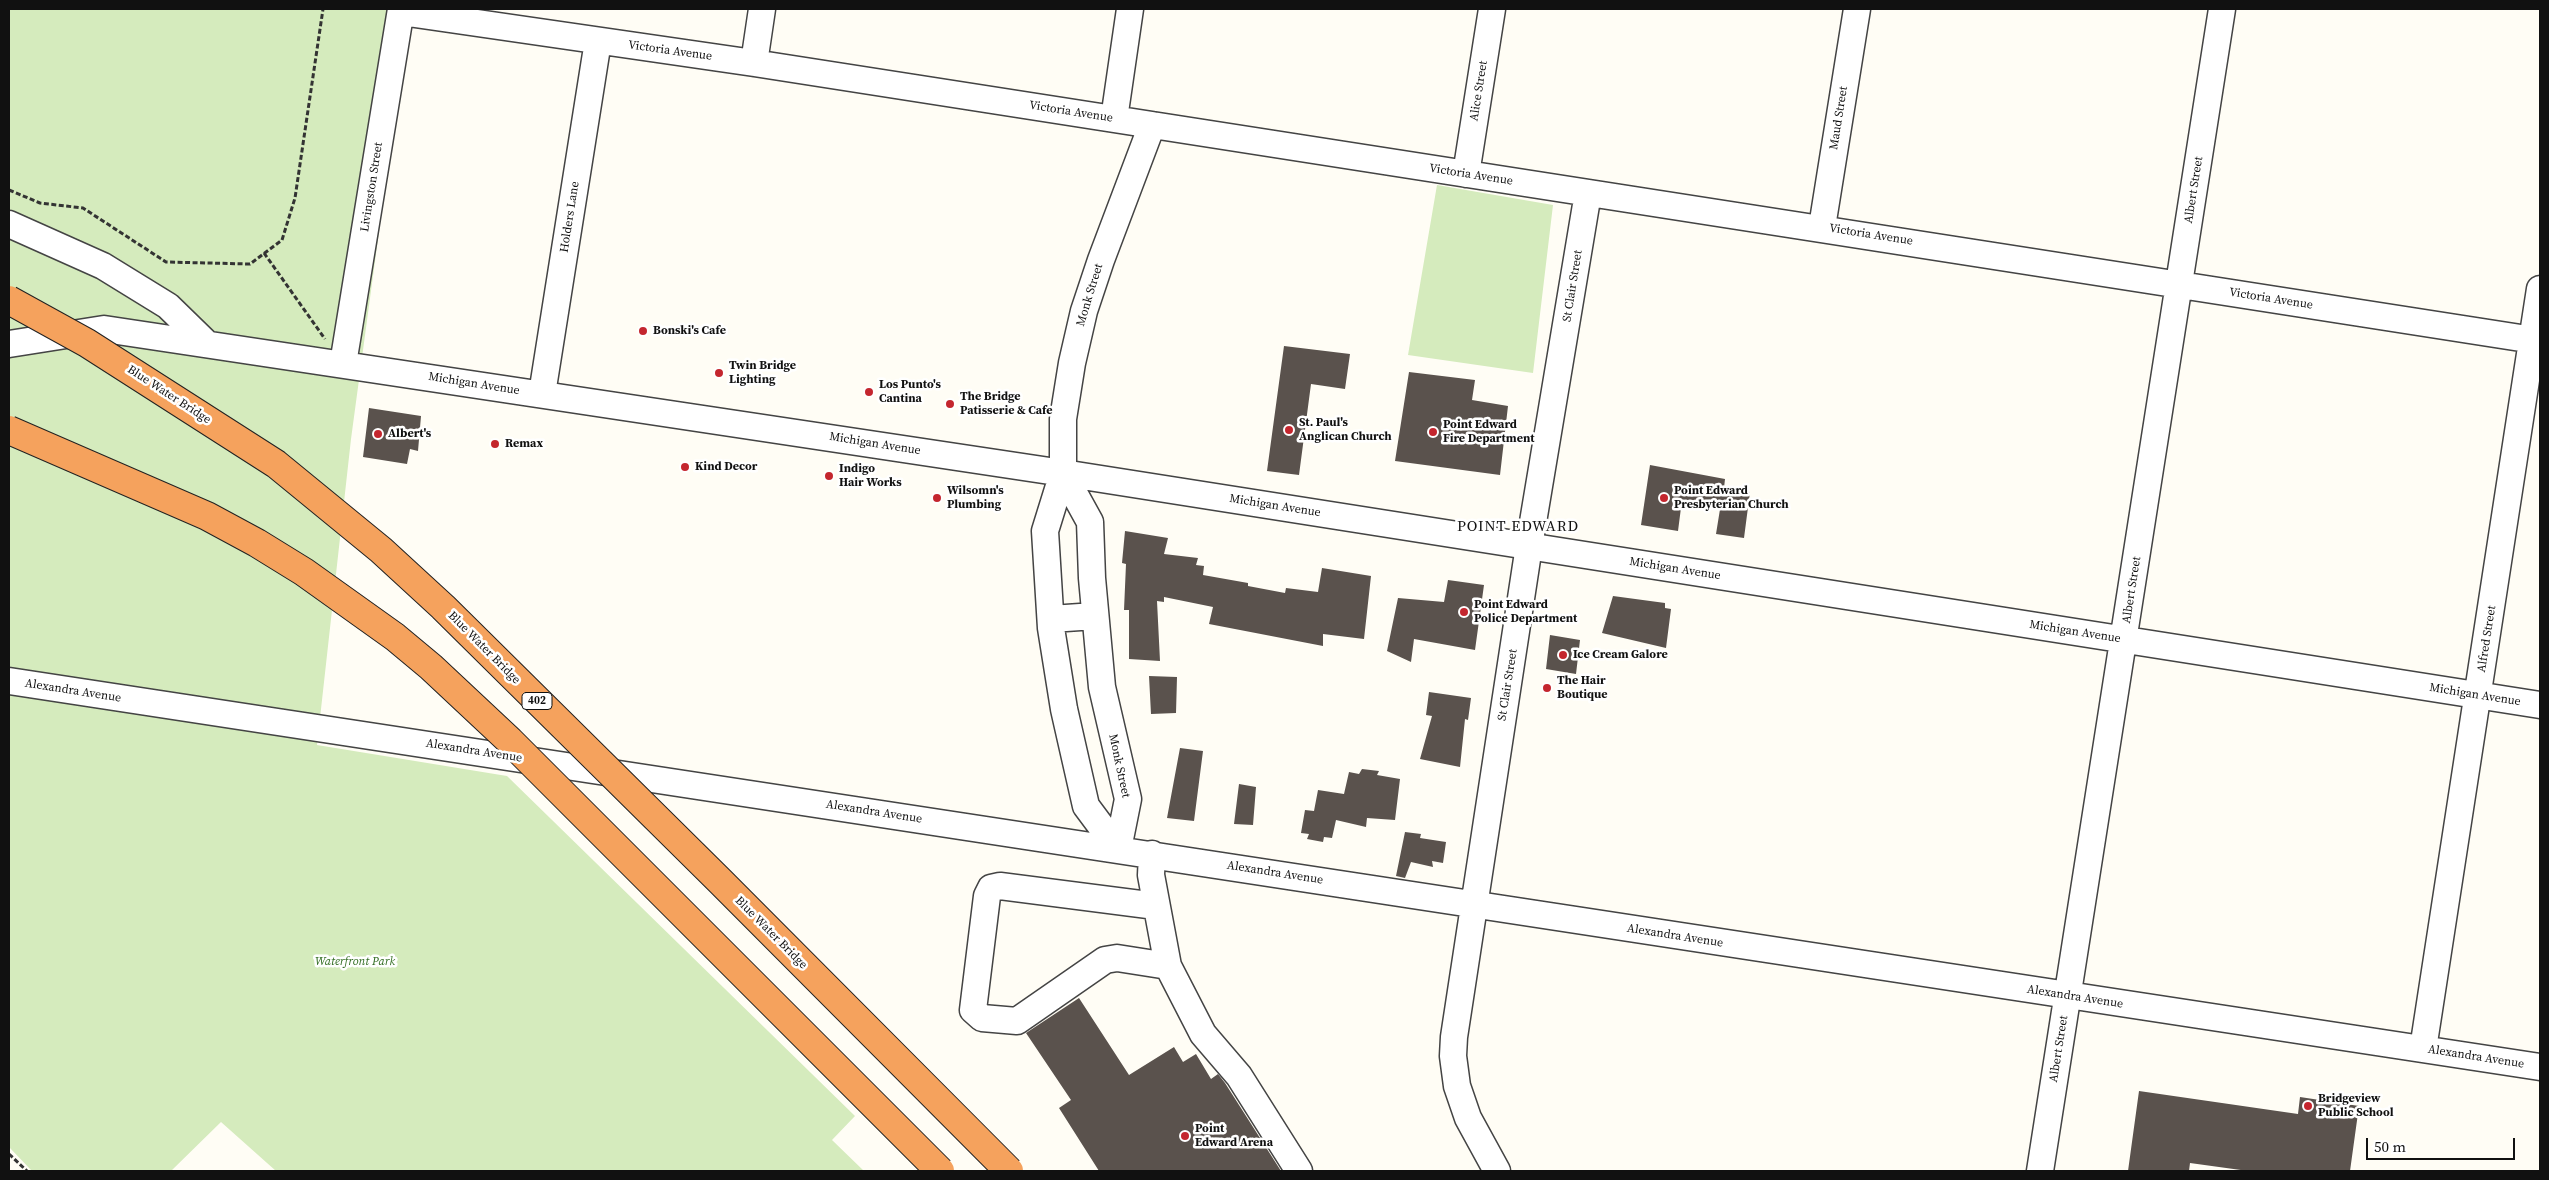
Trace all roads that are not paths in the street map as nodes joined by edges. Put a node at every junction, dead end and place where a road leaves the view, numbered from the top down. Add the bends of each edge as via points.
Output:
1 (762, 9) edge
2 (1130, 9) edge
3 (1492, 9) edge
4 (1857, 9) edge
5 (2222, 9) edge
6 (401, 11) edge
7 (598, 41) junction
8 (754, 63) junction
9 (1114, 119) junction
10 (1152, 125) junction
11 (1466, 174) junction
12 (1588, 193) junction
13 (9, 224) edge
14 (1822, 227) junction
15 (2180, 285) junction
16 (2540, 289) edge
17 (9, 300) edge
18 (2537, 340) edge
19 (9, 344) edge
20 (207, 344) junction
21 (342, 364) junction
22 (542, 394) junction
23 (9, 430) edge
24 (1063, 473) junction
25 (1529, 546) junction
26 (1095, 616) junction
27 (1051, 619) junction
28 (2124, 640) junction
29 (9, 681) edge
30 (2478, 695) junction
31 (2540, 705) edge
32 (1108, 715) junction
33 (1066, 716) junction
34 (1118, 849) junction
35 (1152, 854) junction
36 (1474, 905) junction
37 (1156, 906) junction
38 (1168, 966) junction
39 (2068, 996) junction
40 (2423, 1049) junction
41 (2540, 1067) edge
42 (940, 1171) edge
43 (1009, 1171) edge
44 (1299, 1171) edge
45 (1497, 1171) edge
46 (2040, 1171) edge

1 - 8 street
2 - 9 street
3 - 11 street, Alice Street
4 - 14 street, Maud Street
5 - 15 street, Albert Street
6 - 7 street, Victoria Avenue
6 - 21 street, Livingston Street
7 - 8 street, Victoria Avenue
7 - 22 street, Holders Lane
8 - 9 street, Victoria Avenue
9 - 10 street, Victoria Avenue
10 - 11 street, Victoria Avenue
10 - 24 street, Monk Street via 1084,311 1064,419
11 - 12 street, Victoria Avenue
12 - 14 street, Victoria Avenue
12 - 25 street, St Clair Street
13 - 20 street via 103,266 168,306
14 - 15 street, Victoria Avenue
15 - 18 street, Victoria Avenue
15 - 28 street, Albert Street
16 - 18 street, Alfred Street
17 - 43 highway, Blue Water Bridge / 402, bridge via 88,343 276,464 381,550 443,607
18 - 30 street, Alfred Street
19 - 20 street, Michigan Avenue via 104,329
20 - 21 street, Michigan Avenue
21 - 22 street, Michigan Avenue
22 - 24 street, Michigan Avenue
23 - 42 highway, bridge via 207,516 256,542 395,637 510,741
24 - 25 street, Michigan Avenue
24 - 26 street, Monk Street via 1090,522
24 - 27 street, Monk Street via 1045,531
25 - 28 street, Michigan Avenue
25 - 36 street, St Clair Street
26 - 27 street
26 - 32 street, Monk Street
27 - 33 street, Monk Street
28 - 30 street, Michigan Avenue
28 - 39 street, Albert Street
29 - 34 street, Alexandra Avenue
30 - 31 street, Michigan Avenue
30 - 40 street, Alfred Street
32 - 33 street
32 - 34 street, Monk Street via 1128,799
33 - 34 street, Monk Street via 1086,806
34 - 35 street, Alexandra Avenue
35 - 36 street, Alexandra Avenue
35 - 37 street via 1151,875
36 - 39 street, Alexandra Avenue
36 - 45 street, St Clair Street via 1454,1037 1454,1071 1468,1118
37 - 38 street
37 - 38 street via 1000,886 991,888 987,896 973,1010 982,1018 1012,1022 1105,960 1117,958
38 - 44 street via 1203,1034 1239,1076
39 - 40 street, Alexandra Avenue
39 - 46 street, Albert Street
40 - 41 street, Alexandra Avenue

